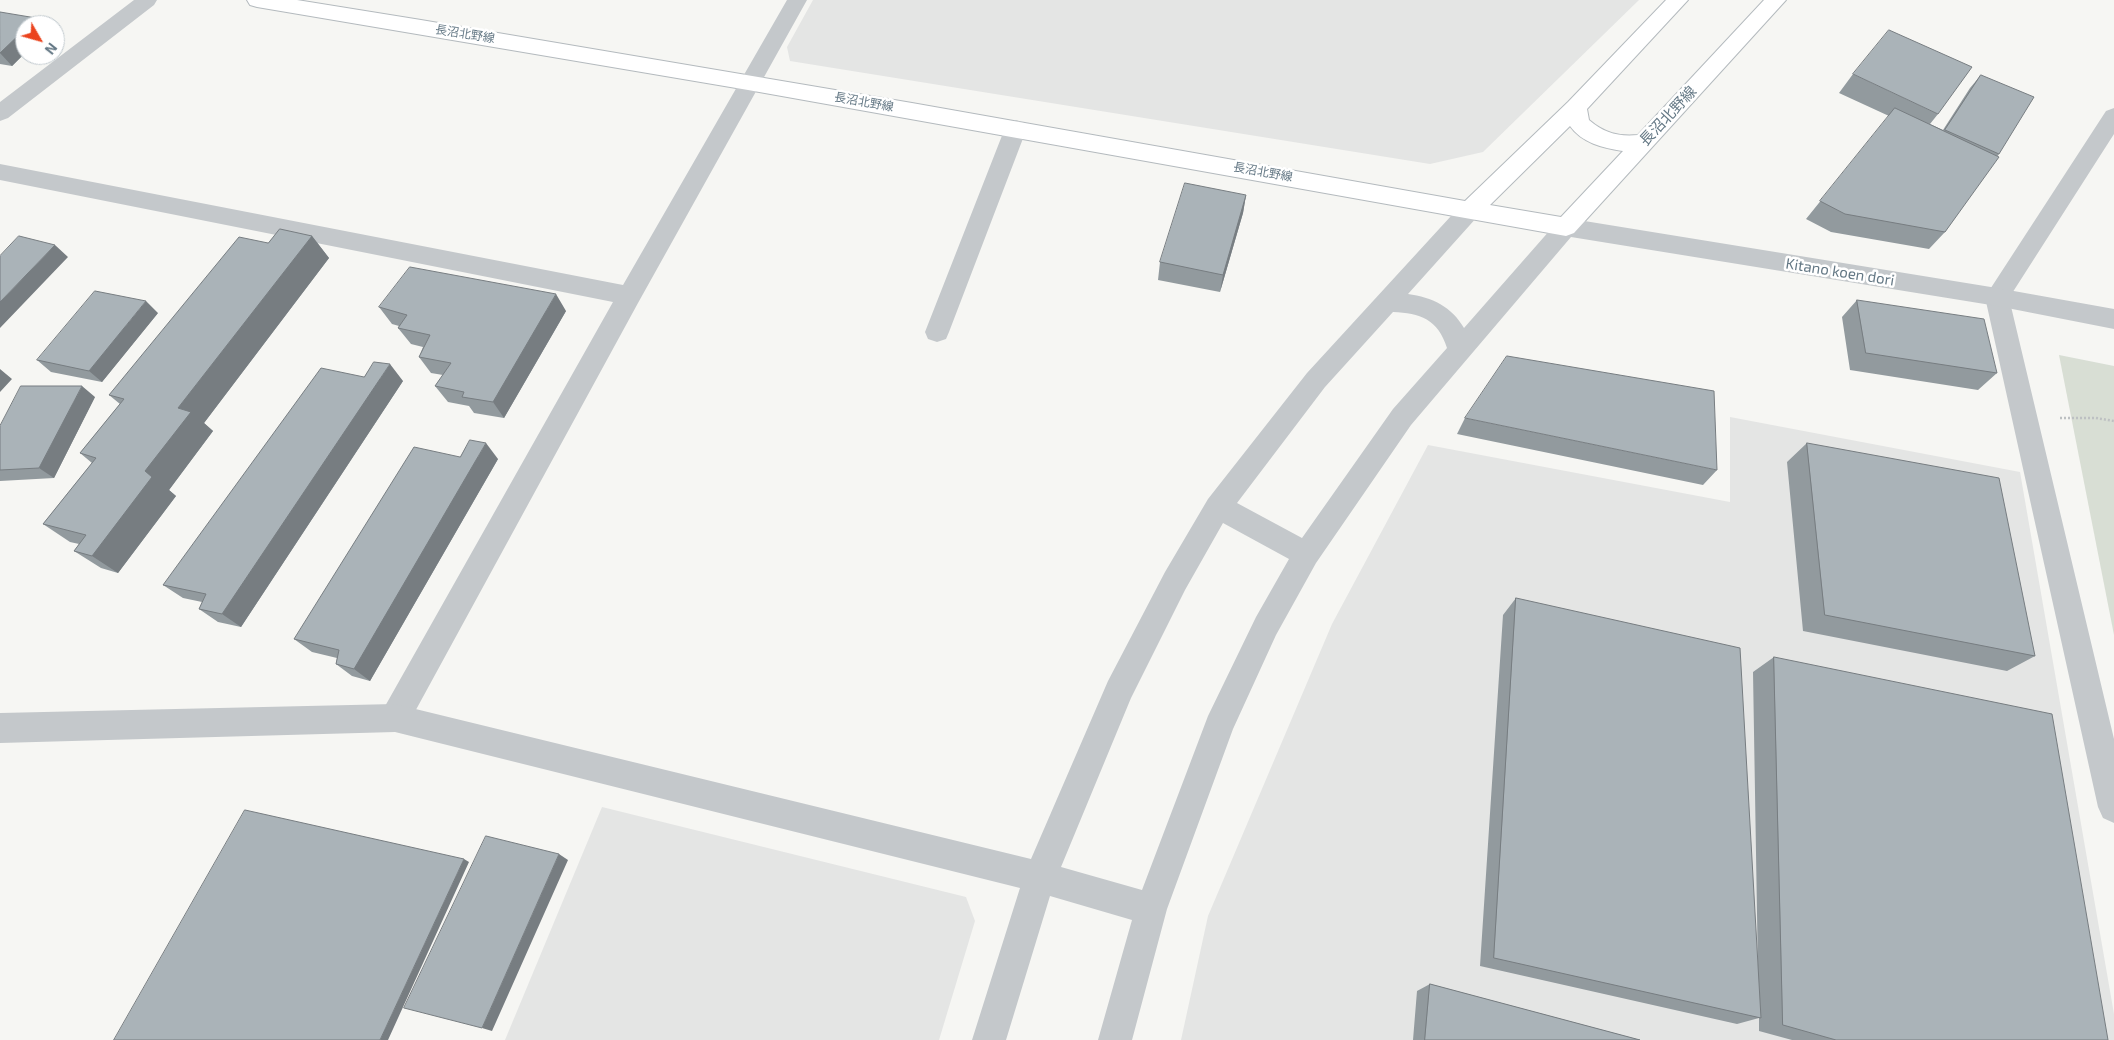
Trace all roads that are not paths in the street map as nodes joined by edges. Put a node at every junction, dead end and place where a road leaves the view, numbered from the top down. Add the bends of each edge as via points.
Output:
1 (147, 0) edge
2 (257, 0) edge
3 (797, 0) edge
4 (1678, 0) edge
5 (1776, 0) edge
6 (750, 82) junction
7 (1576, 107) junction
8 (0, 113) edge
9 (2114, 116) edge
10 (1016, 128) junction
11 (1645, 142) junction
12 (0, 172) edge
13 (1470, 210) junction
14 (1566, 227) junction
15 (630, 296) junction
16 (1997, 297) junction
17 (1387, 302) junction
18 (2114, 318) edge
19 (937, 332) dead end
20 (1460, 350) junction
21 (1218, 508) junction
22 (1306, 554) junction
23 (395, 718) junction
24 (0, 728) edge
25 (2114, 807) edge
26 (1040, 877) junction
27 (1150, 909) junction
28 (989, 1040) edge
29 (1114, 1040) edge

1 - 8 street
2 - 6 main road, 長沼北野線
3 - 6 street
4 - 7 main road
5 - 11 main road, 長沼北野線
6 - 10 main road, 長沼北野線
6 - 15 street
7 - 11 main road via 1579,123 1604,140 1625,144
7 - 13 main road
9 - 16 street
10 - 13 main road, 長沼北野線
10 - 19 street
11 - 14 main road, 長沼北野線
12 - 15 street
13 - 14 main road, 長沼北野線
13 - 17 street
14 - 16 street, Kitano koen dori
14 - 20 street
15 - 23 street
16 - 18 street, Kitano koen dori
16 - 25 street
17 - 20 street via 1411,302 1432,310 1449,323 1457,336
17 - 21 street via 1316,380
20 - 22 street via 1402,417
21 - 22 street
21 - 26 street via 1175,582 1119,691
22 - 27 street via 1266,626 1219,726
23 - 24 street
23 - 26 street
26 - 27 street
26 - 28 street
27 - 29 street

